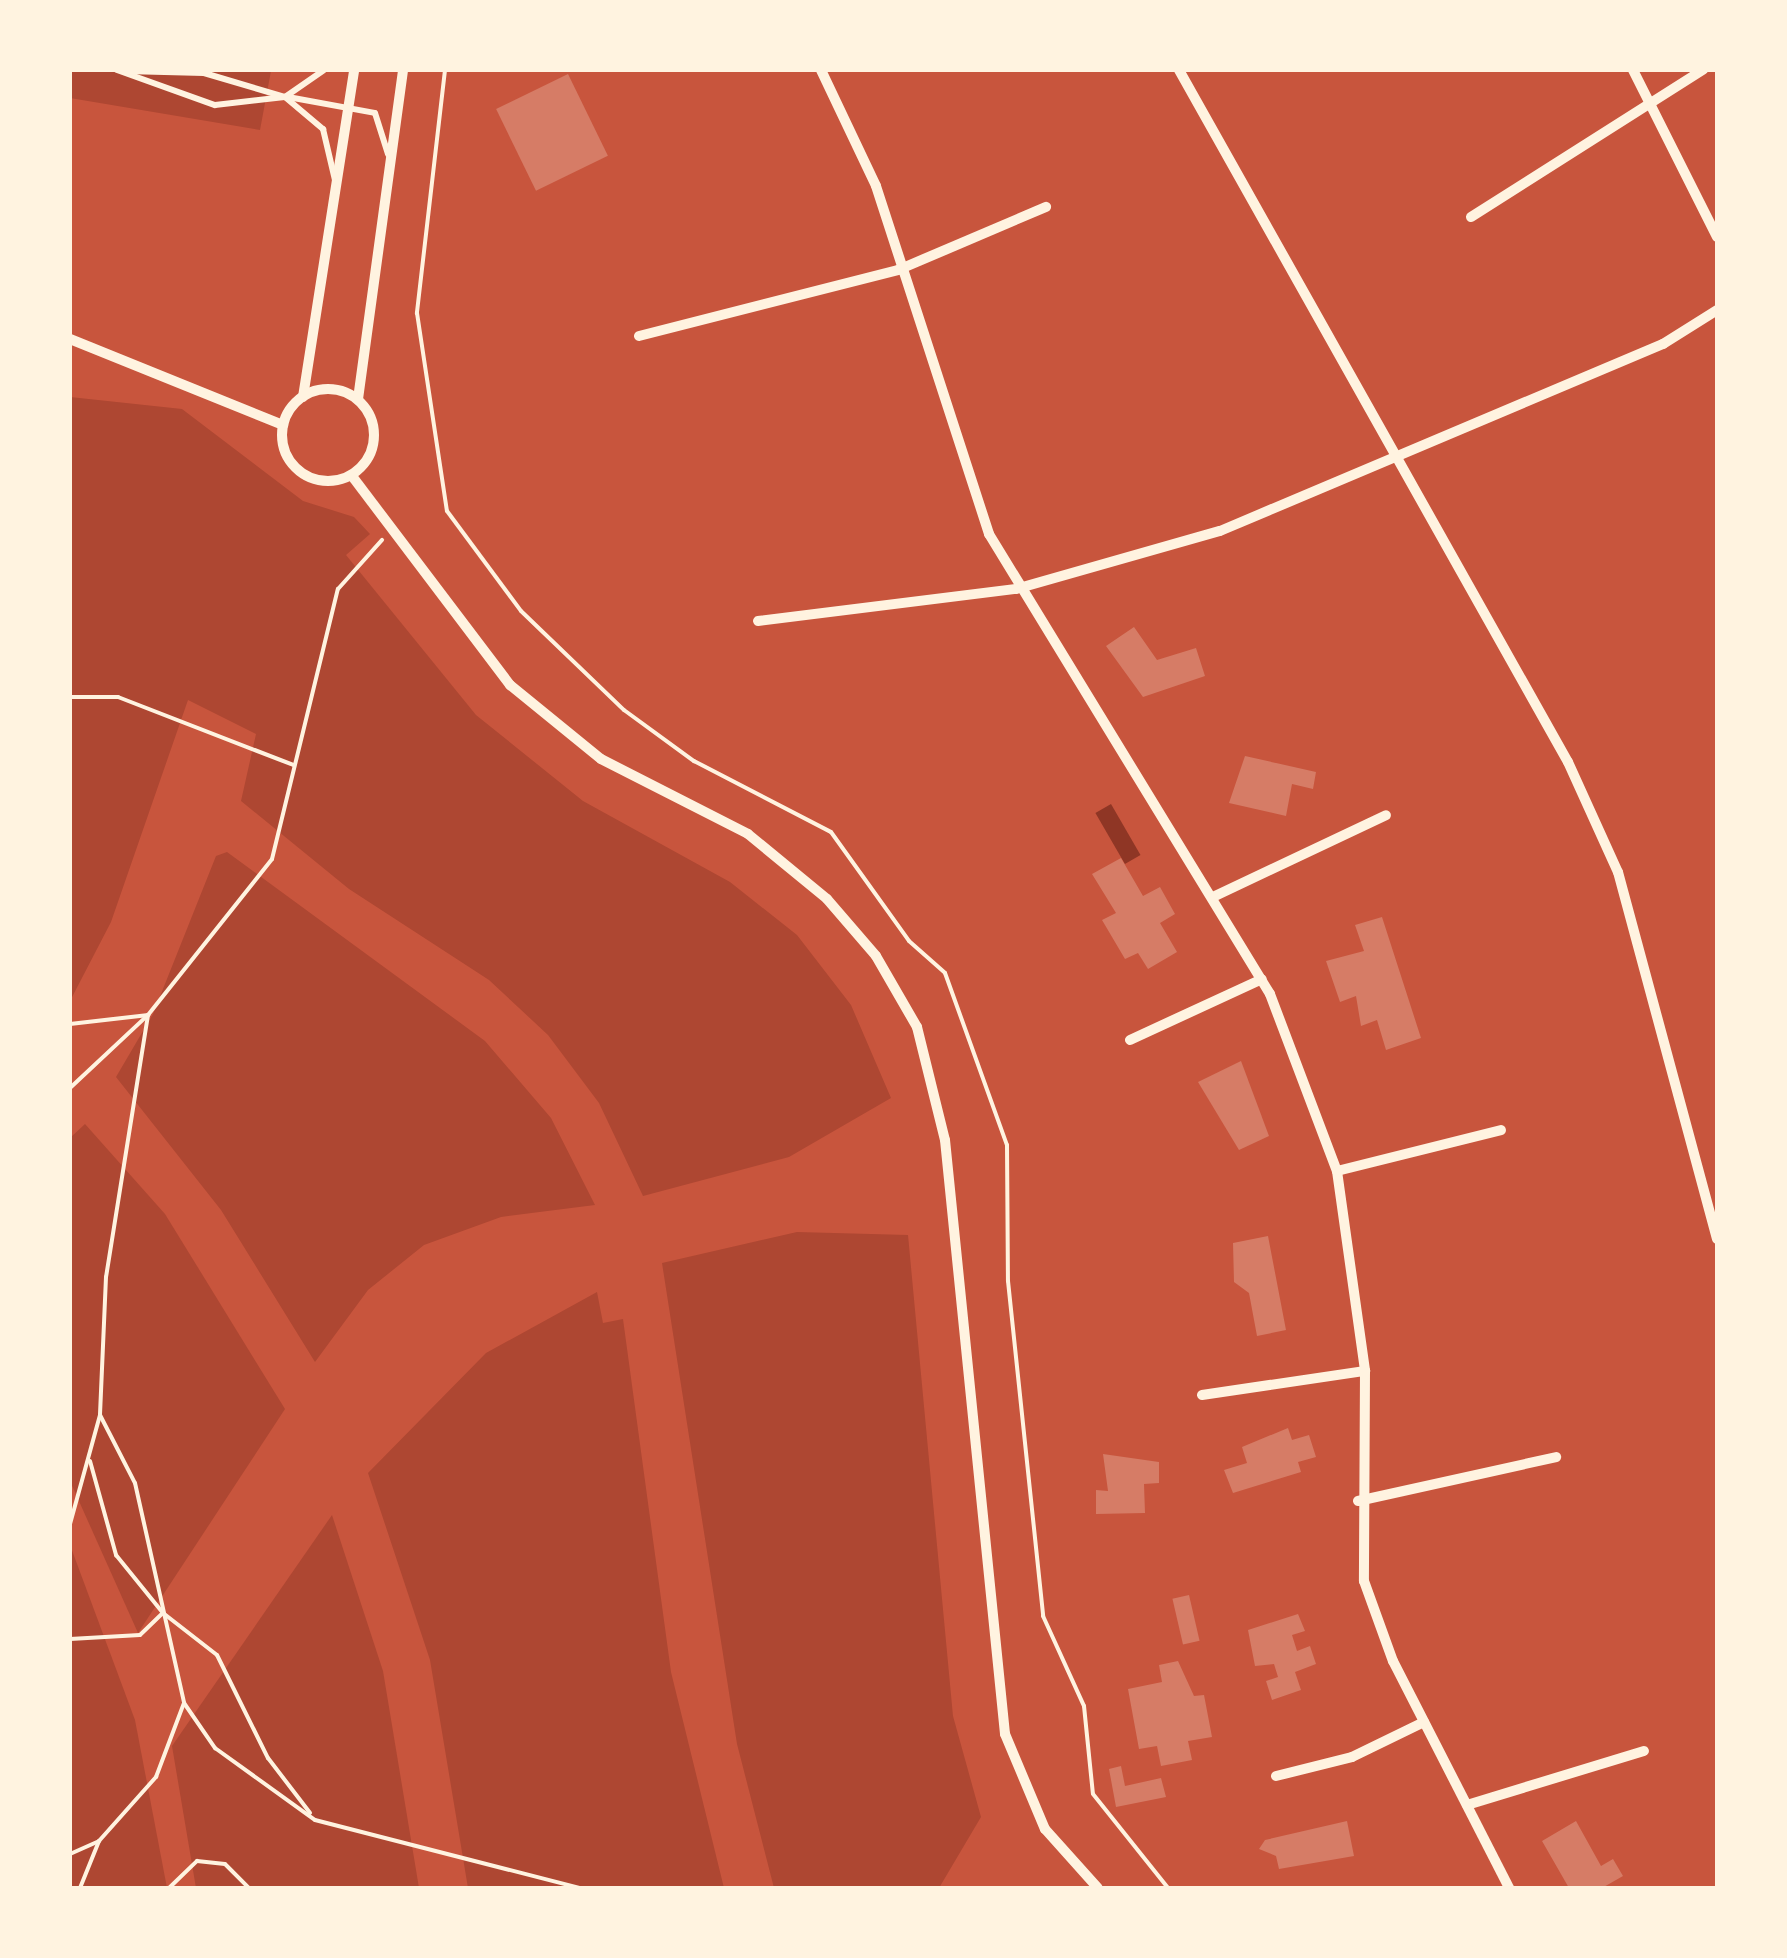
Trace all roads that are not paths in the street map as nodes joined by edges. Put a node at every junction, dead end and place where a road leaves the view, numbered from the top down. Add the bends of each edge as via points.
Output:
1 (118, 70) edge
2 (324, 70) edge
3 (354, 70) edge
4 (402, 70) edge
5 (821, 70) edge
6 (1179, 70) edge
7 (1633, 70) edge
8 (1703, 70) edge
9 (285, 97) junction
10 (1650, 101) junction
11 (348, 106) junction
12 (390, 164) junction
13 (337, 190) junction
14 (1046, 207) dead end
15 (1471, 216) dead end
16 (1717, 237) edge
17 (898, 270) junction
18 (1717, 310) edge
19 (639, 336) dead end
20 (70, 339) edge
21 (302, 396) junction
22 (358, 399) junction
23 (283, 425) junction
24 (1395, 460) junction
25 (352, 476) junction
26 (1016, 588) junction
27 (758, 621) dead end
28 (1386, 814) dead end
29 (1216, 896) junction
30 (1262, 979) junction
31 (1130, 1040) dead end
32 (1501, 1130) dead end
33 (1336, 1171) junction
34 (1717, 1239) edge
35 (1365, 1370) junction
36 (1202, 1395) dead end
37 (1556, 1458) dead end
38 (1358, 1500) junction
39 (1424, 1722) junction
40 (1644, 1750) dead end
41 (1276, 1776) dead end
42 (1466, 1805) junction
43 (1098, 1888) edge
44 (1509, 1888) edge

1 - 9 lane via 204,73
1 - 9 lane via 215,105
2 - 9 lane
3 - 11 street
4 - 12 street
5 - 17 street via 876,186
6 - 24 street
7 - 10 street
8 - 10 street
9 - 11 lane
9 - 13 lane via 323,128
10 - 15 street
10 - 16 street
11 - 12 lane via 375,113
11 - 13 street
12 - 22 street
13 - 21 street
14 - 17 street
17 - 19 street
17 - 26 street
18 - 24 street via 1663,344
20 - 23 street
21 - 22 street via 340,390
21 - 23 street
22 - 25 street via 373,448
23 - 25 street via 288,460 301,473
24 - 26 street via 1220,531
24 - 34 street via 1568,762 1618,872
25 - 43 street via 510,685 601,759 748,834 827,899 876,956 917,1027 945,1140 1005,1734 1045,1829
26 - 27 street
26 - 29 street
28 - 29 street
29 - 30 street
30 - 31 street
30 - 33 street
32 - 33 street
33 - 35 street
35 - 36 street
35 - 38 street
37 - 38 street
38 - 39 street via 1364,1581
39 - 41 street via 1352,1758
39 - 42 street
40 - 42 street
42 - 44 street

